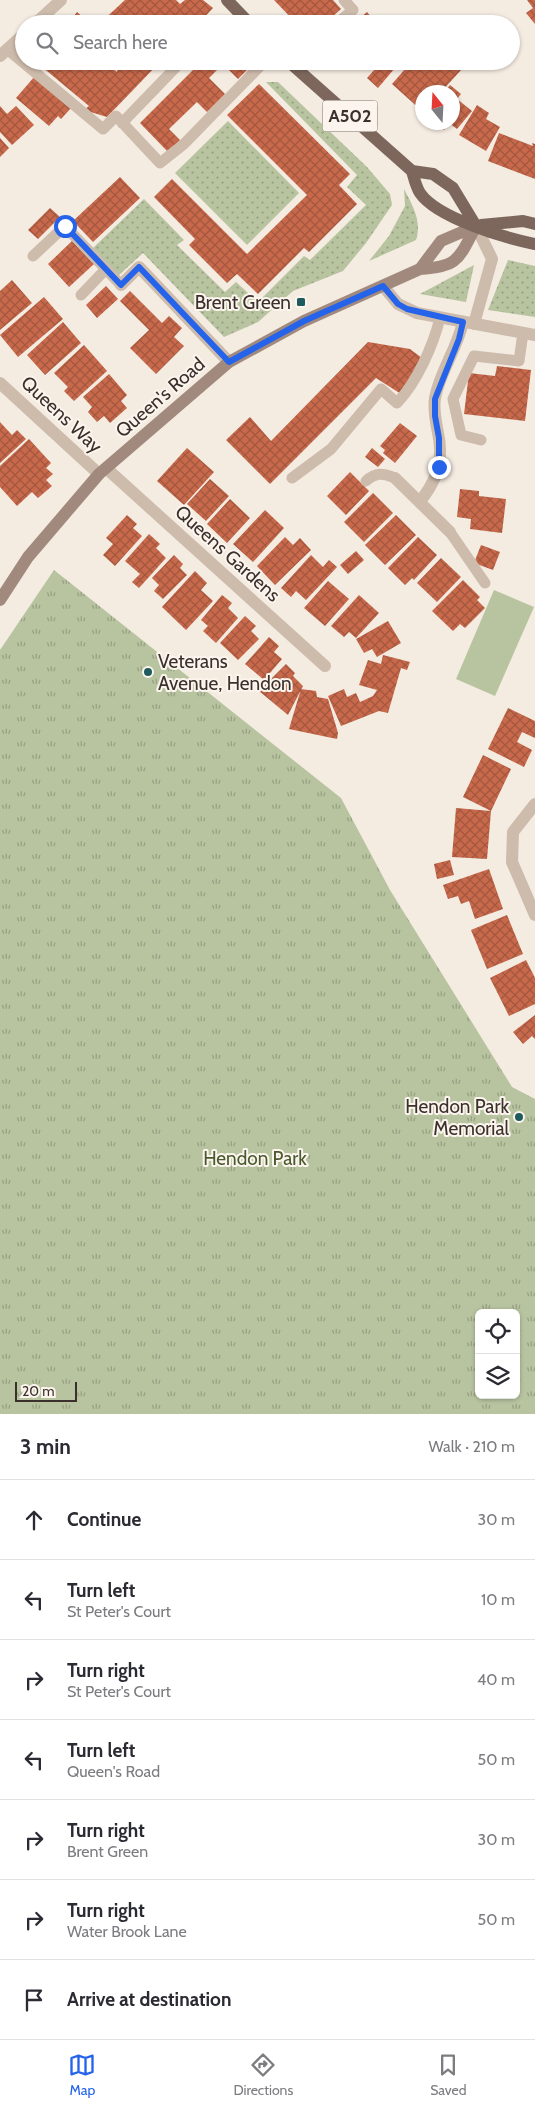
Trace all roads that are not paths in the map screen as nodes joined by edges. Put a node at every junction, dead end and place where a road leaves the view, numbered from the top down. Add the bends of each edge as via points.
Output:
1 (61, 0) edge
2 (227, 0) edge
3 (344, 0) edge
4 (45, 15) edge
5 (241, 15) edge
6 (347, 15) edge
7 (15, 42) edge
8 (4, 52) edge
9 (15, 61) edge
10 (27, 70) edge
11 (173, 70) edge
12 (256, 70) edge
13 (299, 70) edge
14 (122, 123) junction
15 (412, 171) junction
16 (535, 224) edge
17 (476, 226) junction
18 (535, 244) edge
19 (33, 256) dead end
20 (106, 269) junction
21 (420, 269) junction
22 (121, 285) joint
23 (383, 286) junction
24 (81, 295) dead end
25 (440, 318) junction
26 (469, 323) junction
27 (529, 334) edge
28 (229, 362) junction
29 (0, 382) edge
30 (481, 440) dead end
31 (102, 471) junction
32 (292, 478) dead end
33 (395, 478) joint
34 (366, 481) dead end
35 (420, 501) junction
36 (450, 532) joint
37 (485, 583) dead end
38 (0, 600) edge
39 (325, 666) dead end
40 (535, 804) edge
41 (535, 915) edge

1 - 4 street
2 - 5 main road
3 - 6 lane via 353,10
7 - 8 street
8 - 9 lane
10 - 14 lane via 103,129 116,116
11 - 14 lane
12 - 14 lane via 184,144 160,163
13 - 15 main road, A502
15 - 17 main road, A502 via 419,192 434,208
15 - 17 main road, A502 via 433,174 454,188
16 - 17 main road, A502 via 523,221
17 - 18 main road, A502
17 - 21 main road, Queen's Road via 441,242
17 - 21 main road, Queen's Road via 459,258 440,268
17 - 26 street via 492,259
19 - 20 lane via 65,226
20 - 22 lane
20 - 24 lane
21 - 23 main road, Queen's Road
22 - 28 street via 139,267
23 - 25 street via 398,304
23 - 28 main road, Queen's Road via 304,321
25 - 26 street
25 - 32 lane via 434,341 401,399 397,403 381,389 331,449
26 - 27 street
26 - 35 street via 459,339 435,399 439,467 436,479
27 - 30 lane via 519,361 474,356 452,399 461,434
28 - 31 main road, Queen's Road
29 - 31 street, Queens Way
31 - 38 main road, Queen's Road via 28,557
31 - 39 street, Queens Gardens
33 - 34 lane via 383,473
33 - 35 street
35 - 36 street
36 - 37 lane
40 - 41 street via 513,832 512,862

